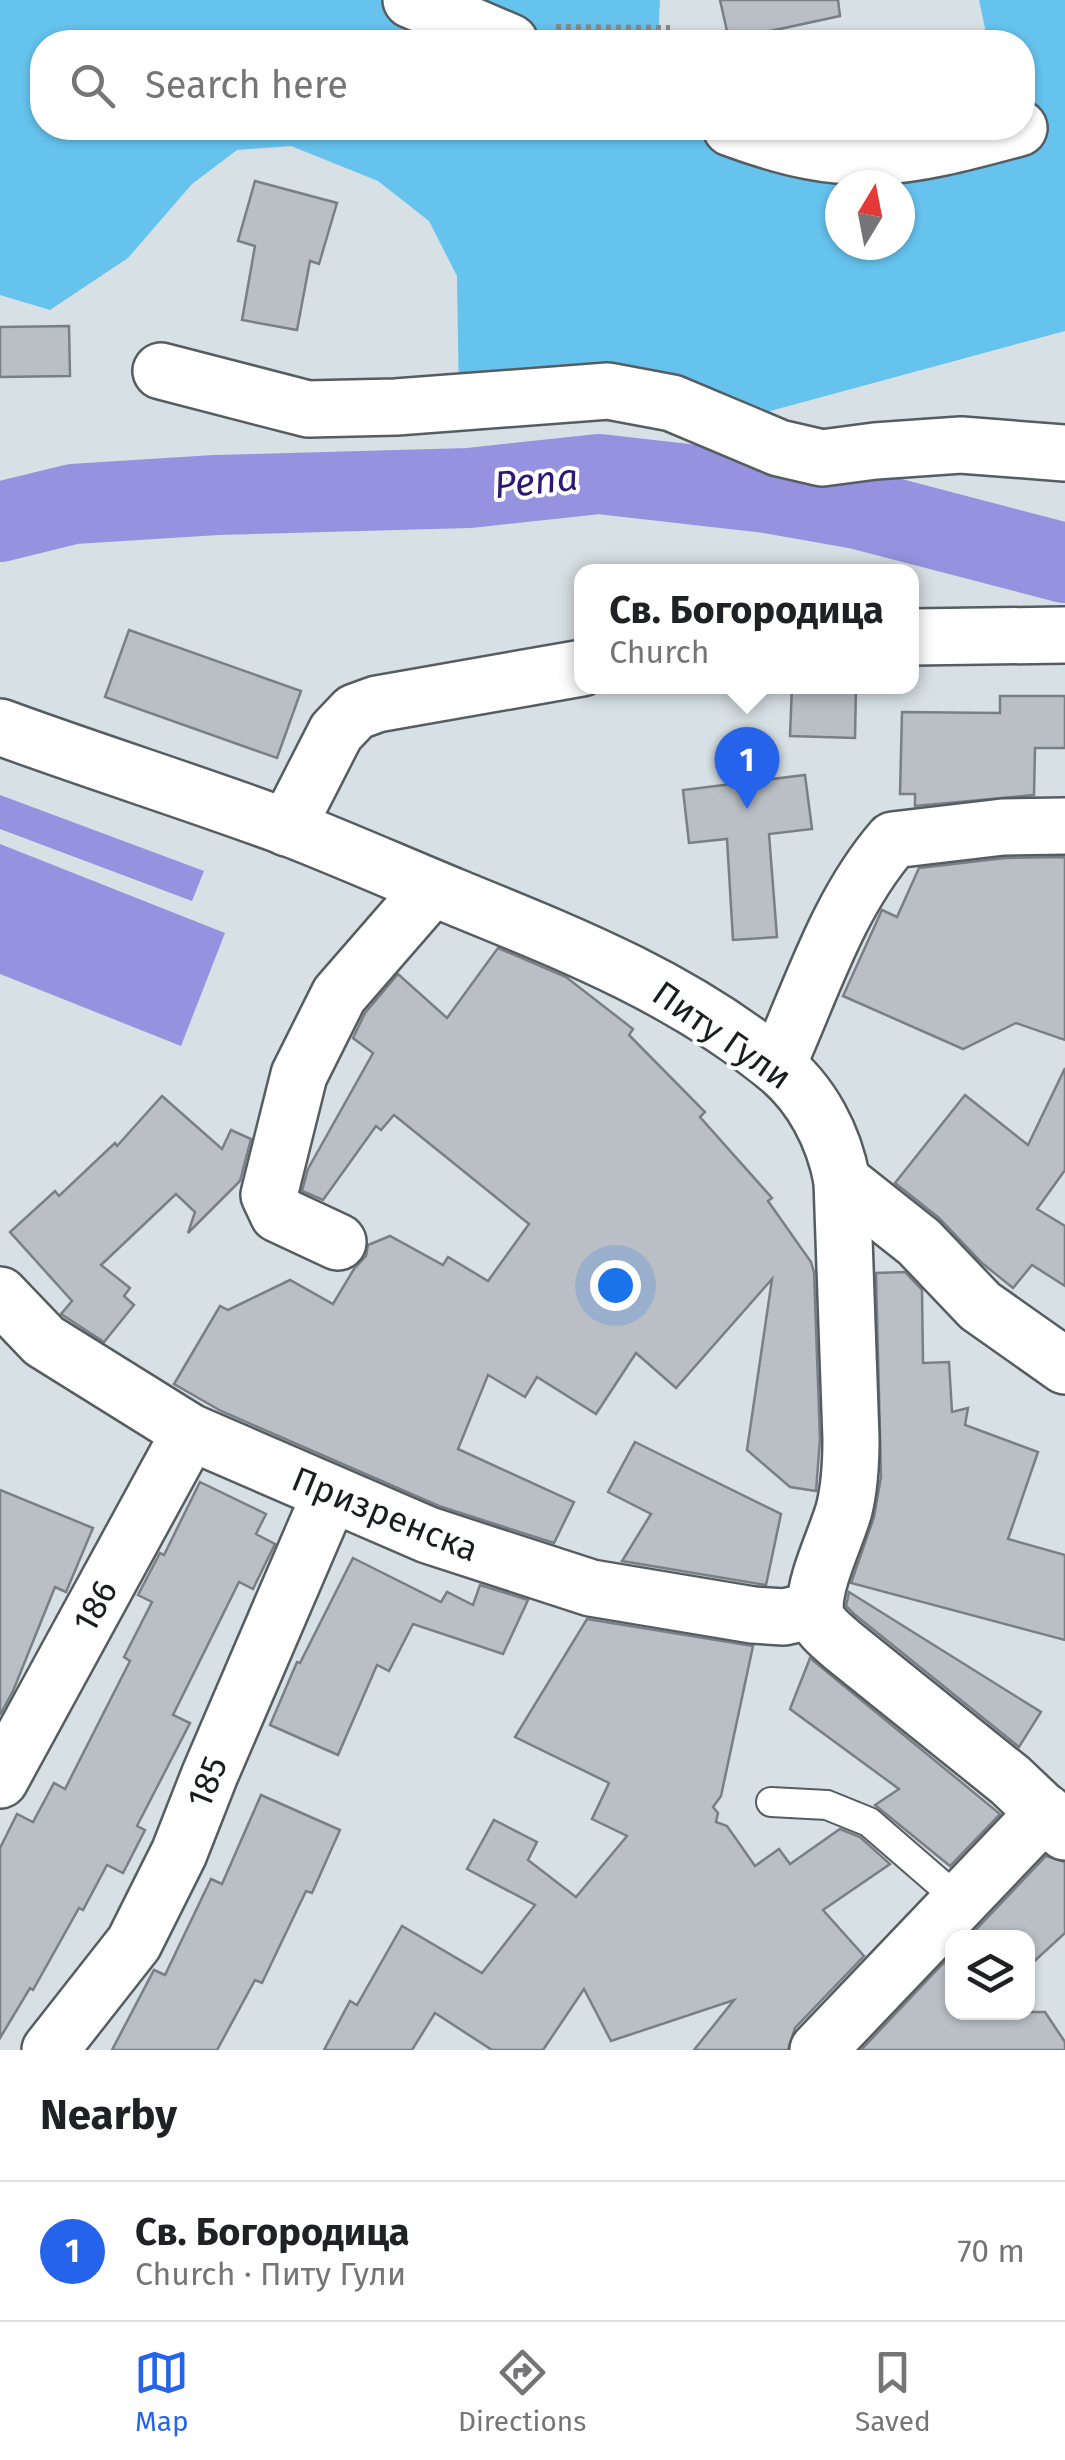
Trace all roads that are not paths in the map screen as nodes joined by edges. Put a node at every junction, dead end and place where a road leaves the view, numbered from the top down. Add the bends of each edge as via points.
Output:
1 (411, 0) edge
2 (482, 30) edge
3 (1065, 115) edge
4 (1035, 123) edge
5 (772, 140) edge
6 (971, 140) edge
7 (162, 371) dead end
8 (1065, 453) edge
9 (1065, 635) edge
10 (919, 637) edge
11 (574, 669) edge
12 (0, 727) edge
13 (1065, 826) edge
14 (287, 828) junction
15 (432, 888) junction
16 (778, 1066) junction
17 (842, 1181) junction
18 (338, 1242) dead end
19 (0, 1295) edge
20 (1065, 1366) edge
21 (190, 1432) junction
22 (330, 1495) junction
23 (815, 1610) junction
24 (0, 1780) edge
25 (772, 1802) dead end
26 (1055, 1822) edge
27 (960, 1900) junction
28 (50, 2050) edge
29 (818, 2050) edge

1 - 2 street
3 - 4 street
5 - 6 street via 816,153 884,158
7 - 8 street via 308,409 608,391 672,403 779,448 822,458 961,445
9 - 10 street
11 - 14 street via 355,712 336,732
12 - 14 street, Питу Гули
13 - 16 street via 1003,826 893,840 842,916
14 - 15 street, Питу Гули
15 - 16 street, Питу Гули via 606,958
15 - 18 street via 339,995 299,1075 269,1194 278,1214
16 - 17 street, Питу Гули via 824,1125
17 - 20 street via 919,1242 980,1306
17 - 23 street, Питу Гули via 850,1471
19 - 21 street, Призренска via 44,1341
21 - 22 street, Призренска
21 - 24 street, 186
22 - 23 street, Призренска via 428,1536 591,1588 753,1616
22 - 28 street, 185 via 134,1944
23 - 26 street via 842,1646
25 - 27 lane via 827,1805 869,1822
26 - 27 street
27 - 29 street

